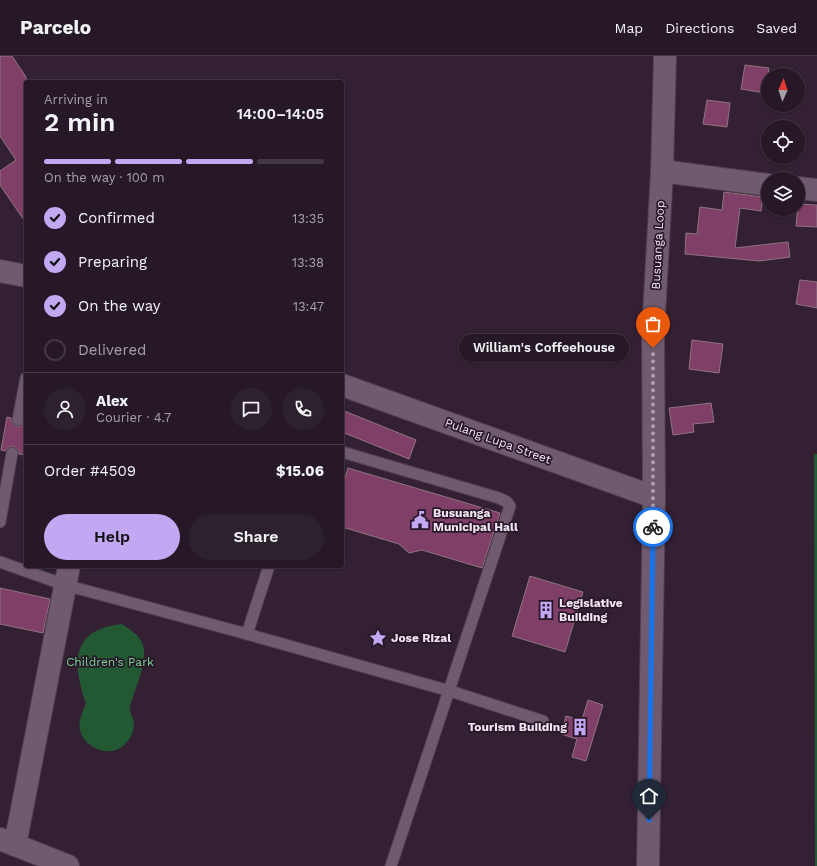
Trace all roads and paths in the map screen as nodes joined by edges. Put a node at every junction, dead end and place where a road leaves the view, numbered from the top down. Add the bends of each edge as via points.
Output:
1 (665, 56) edge
2 (662, 171) junction
3 (761, 184) edge
4 (805, 189) edge
5 (817, 190) edge
6 (0, 271) edge
7 (24, 276) edge
8 (344, 386) edge
9 (24, 388) edge
10 (18, 420) dead end
11 (12, 453) dead end
12 (344, 453) edge
13 (654, 497) junction
14 (0, 522) edge
15 (0, 562) edge
16 (24, 567) edge
17 (31, 568) edge
18 (268, 568) edge
19 (67, 575) edge
20 (248, 634) junction
21 (450, 691) junction
22 (543, 721) dead end
23 (8, 842) edge
24 (68, 866) edge
25 (391, 866) edge
26 (648, 866) edge

1 - 2 main road, Busuanga Loop
2 - 3 main road
2 - 13 main road, Busuanga Loop via 653,333
4 - 5 main road
6 - 7 main road
8 - 13 main road, Pulang Lupa Street
9 - 10 lane
11 - 14 lane
12 - 21 lane via 499,498 510,506
13 - 26 main road, Busuanga Loop
15 - 16 lane
17 - 19 lane
18 - 20 lane
19 - 20 lane
19 - 23 main road
20 - 21 lane
21 - 22 lane
21 - 25 lane
23 - 24 main road

